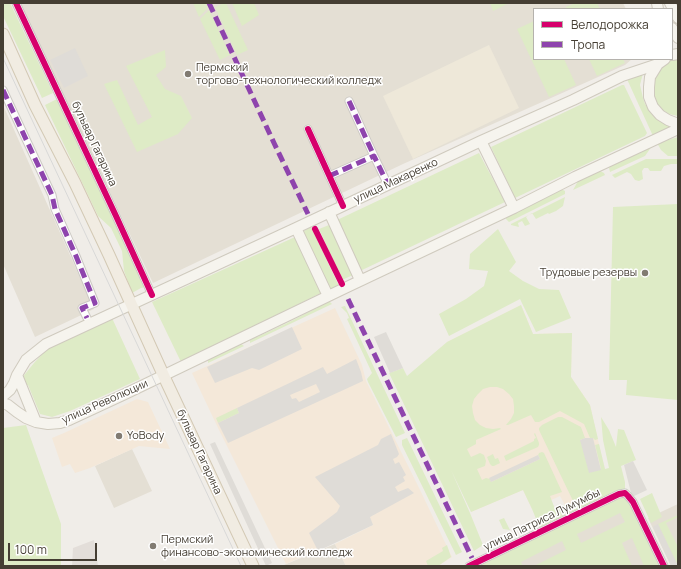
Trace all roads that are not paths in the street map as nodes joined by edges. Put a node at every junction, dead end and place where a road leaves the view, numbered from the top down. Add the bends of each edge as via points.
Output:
1 (16, 3) edge
2 (673, 9) edge
3 (678, 18) edge
4 (3, 34) edge
5 (658, 60) edge
6 (3, 90) edge
7 (349, 101) dead end
8 (678, 124) edge
9 (308, 129) dead end
10 (678, 129) edge
11 (678, 135) edge
12 (658, 139) junction
13 (481, 140) junction
14 (374, 156) junction
15 (329, 176) junction
16 (388, 185) junction
17 (343, 206) junction
18 (514, 208) junction
19 (329, 212) junction
20 (296, 228) junction
21 (360, 280) junction
22 (152, 295) junction
23 (328, 296) junction
24 (131, 305) junction
25 (87, 318) dead end
26 (17, 375) junction
27 (163, 376) junction
28 (3, 396) edge
29 (3, 403) edge
30 (36, 422) junction
31 (253, 566) edge
32 (469, 566) edge
33 (664, 566) edge

1 - 22 street, бульвар Гагарина
2 - 3 main road
4 - 24 main road, бульвар Гагарина
5 - 8 main road via 650,77 650,97 660,114
5 - 13 main road, улица Макаренко
6 - 25 street via 52,195 54,209 95,303 82,308
7 - 14 street
9 - 15 street
10 - 12 main road
11 - 12 main road
12 - 18 main road via 574,177
13 - 16 main road, улица Макаренко
13 - 18 main road
14 - 15 street
14 - 16 street
15 - 17 street
16 - 17 main road, улица Макаренко
17 - 19 main road, улица Макаренко
18 - 21 main road
19 - 20 main road, улица Макаренко
19 - 21 main road
20 - 22 main road, улица Макаренко
20 - 23 main road
21 - 23 main road
22 - 24 main road, улица Макаренко
23 - 27 main road
24 - 26 main road via 46,344 26,360
24 - 27 main road, бульвар Гагарина
26 - 28 main road via 10,390
26 - 30 main road
27 - 30 main road, улица Революции via 69,420 48,424
27 - 31 main road, бульвар Гагарина
29 - 30 main road, улица Революции
32 - 33 street, улица Патриса Лумумбы via 625,493 633,502

